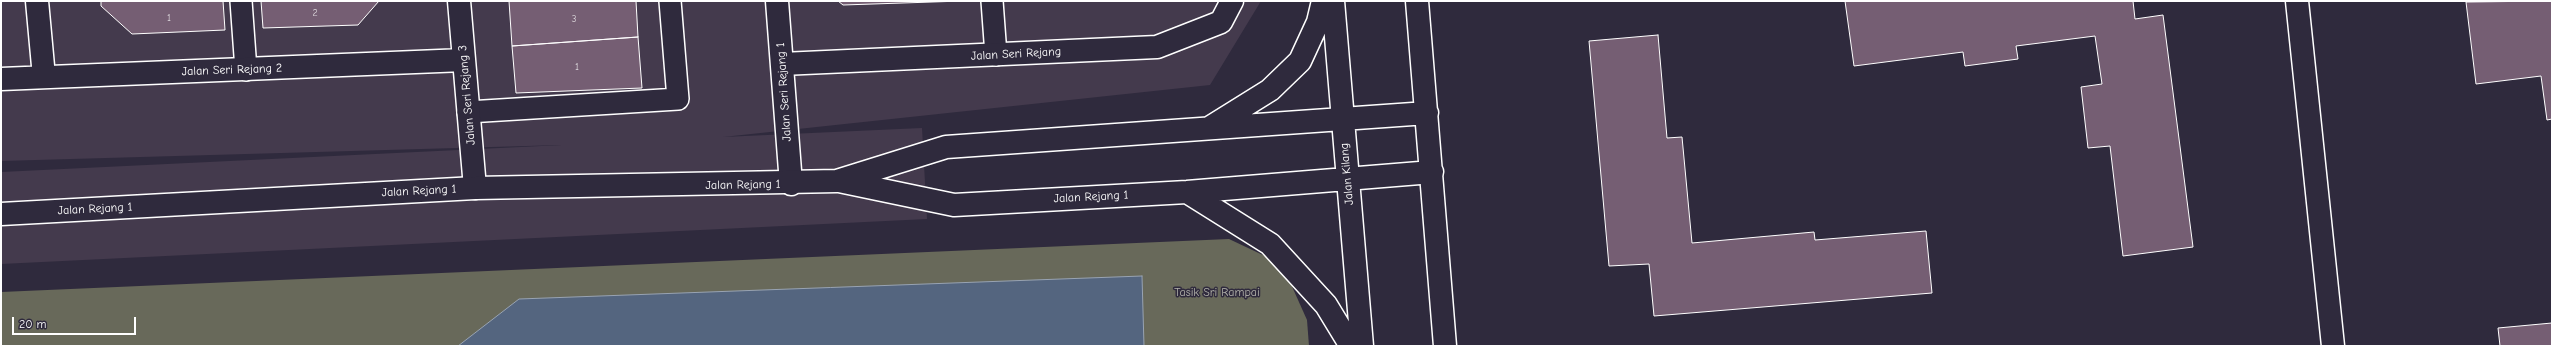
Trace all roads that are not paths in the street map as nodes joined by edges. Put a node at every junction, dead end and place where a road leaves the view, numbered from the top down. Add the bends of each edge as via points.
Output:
1 (37, 1) edge
2 (241, 1) edge
3 (459, 1) edge
4 (670, 1) edge
5 (777, 1) edge
6 (992, 1) edge
7 (1232, 1) edge
8 (1323, 1) edge
9 (1333, 1) edge
10 (1417, 1) edge
11 (2297, 1) edge
12 (996, 55) junction
13 (464, 60) junction
14 (782, 64) junction
15 (246, 70) junction
16 (44, 77) junction
17 (1, 79) edge
18 (468, 112) junction
19 (1427, 113) junction
20 (1342, 120) junction
21 (1206, 129) junction
22 (1432, 172) junction
23 (1348, 180) junction
24 (837, 181) junction
25 (791, 184) junction
26 (475, 188) junction
27 (1187, 192) junction
28 (1, 214) edge
29 (1351, 346) edge
30 (1362, 346) edge
31 (1445, 346) edge
32 (2332, 346) edge

1 - 16 street
2 - 15 lane
3 - 13 street, Jalan Seri Rejang 3
4 - 18 lane via 678,99
5 - 14 street, Jalan Seri Rejang 1
6 - 12 lane
7 - 12 street, Jalan Seri Rejang via 1221,22 1157,47
8 - 21 street via 1318,22 1300,61 1270,90
9 - 20 street, Jalan Kilang
10 - 19 street
11 - 32 street
12 - 14 street, Jalan Seri Rejang
13 - 15 street, Jalan Seri Rejang 2
13 - 18 street, Jalan Seri Rejang 3
14 - 25 street, Jalan Seri Rejang 1
15 - 16 street, Jalan Seri Rejang 2
16 - 17 street, Jalan Seri Rejang 2
18 - 26 street, Jalan Seri Rejang 3
19 - 20 street, Jalan Rejang 1
19 - 22 street
20 - 21 street, Jalan Rejang 1
20 - 23 street, Jalan Kilang
21 - 24 street, Jalan Rejang 1 via 946,147
22 - 23 street, Jalan Rejang 1
22 - 31 street
23 - 27 street, Jalan Rejang 1
23 - 30 street, Jalan Kilang
24 - 25 street, Jalan Rejang 1
24 - 27 street, Jalan Rejang 1 via 954,205
25 - 26 street, Jalan Rejang 1
26 - 28 street, Jalan Rejang 1
27 - 29 street via 1270,244 1326,304

